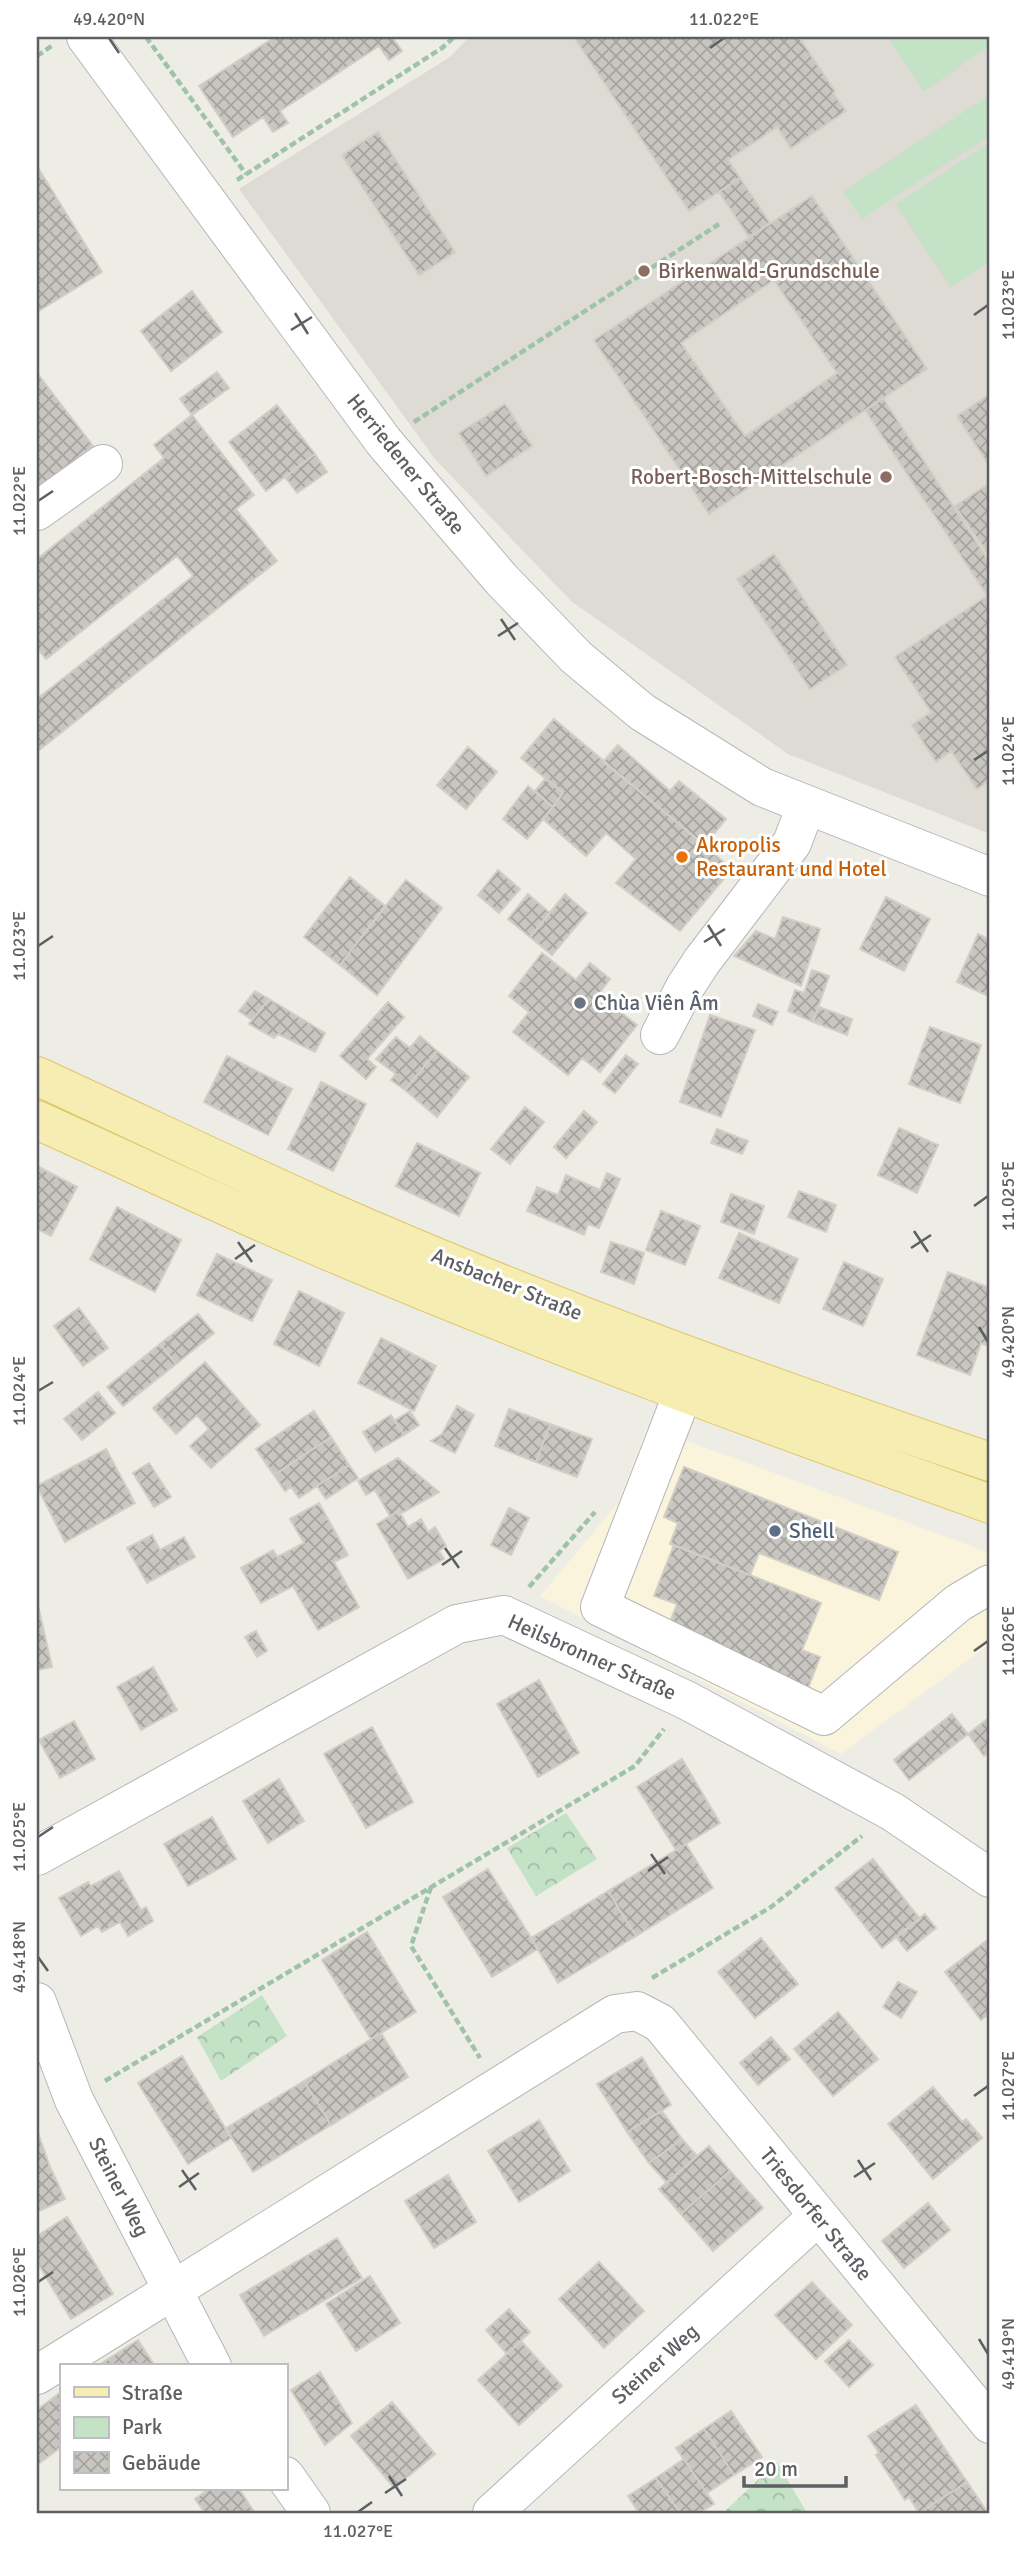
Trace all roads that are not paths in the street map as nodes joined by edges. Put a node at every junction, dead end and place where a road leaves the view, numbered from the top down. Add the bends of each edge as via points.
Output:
1 (86, 37) edge
2 (103, 464) dead end
3 (37, 511) edge
4 (806, 806) junction
5 (990, 877) edge
6 (660, 1035) dead end
7 (37, 1076) edge
8 (37, 1120) edge
9 (683, 1393) junction
10 (990, 1462) edge
11 (990, 1504) edge
12 (990, 1584) edge
13 (37, 1856) edge
14 (990, 1878) edge
15 (37, 2002) edge
16 (818, 2216) junction
17 (172, 2290) junction
18 (211, 2364) edge
19 (37, 2375) edge
20 (990, 2424) edge
21 (287, 2479) edge
22 (311, 2513) edge
23 (492, 2513) edge

1 - 4 street, Herriedener Straße via 384,442 501,579 576,657 642,712 762,787
2 - 3 street
4 - 5 street, Herriedener Straße
4 - 6 street via 792,843 702,961
7 - 10 main road, Ansbacher Straße via 325,1209 484,1276 764,1385
8 - 9 main road, Ansbacher Straße via 299,1238
9 - 11 main road, Ansbacher Straße
9 - 12 street via 600,1606 824,1716 958,1603
13 - 14 street, Heilsbronner Straße via 457,1624 504,1615 686,1700 893,1812
15 - 17 street, Steiner Weg via 74,2100
16 - 17 street, Triesdorfer Straße via 660,2023 637,2011 615,2014
16 - 20 street, Triesdorfer Straße
16 - 23 street, Steiner Weg
17 - 18 street, Steiner Weg
17 - 19 street
21 - 22 street

